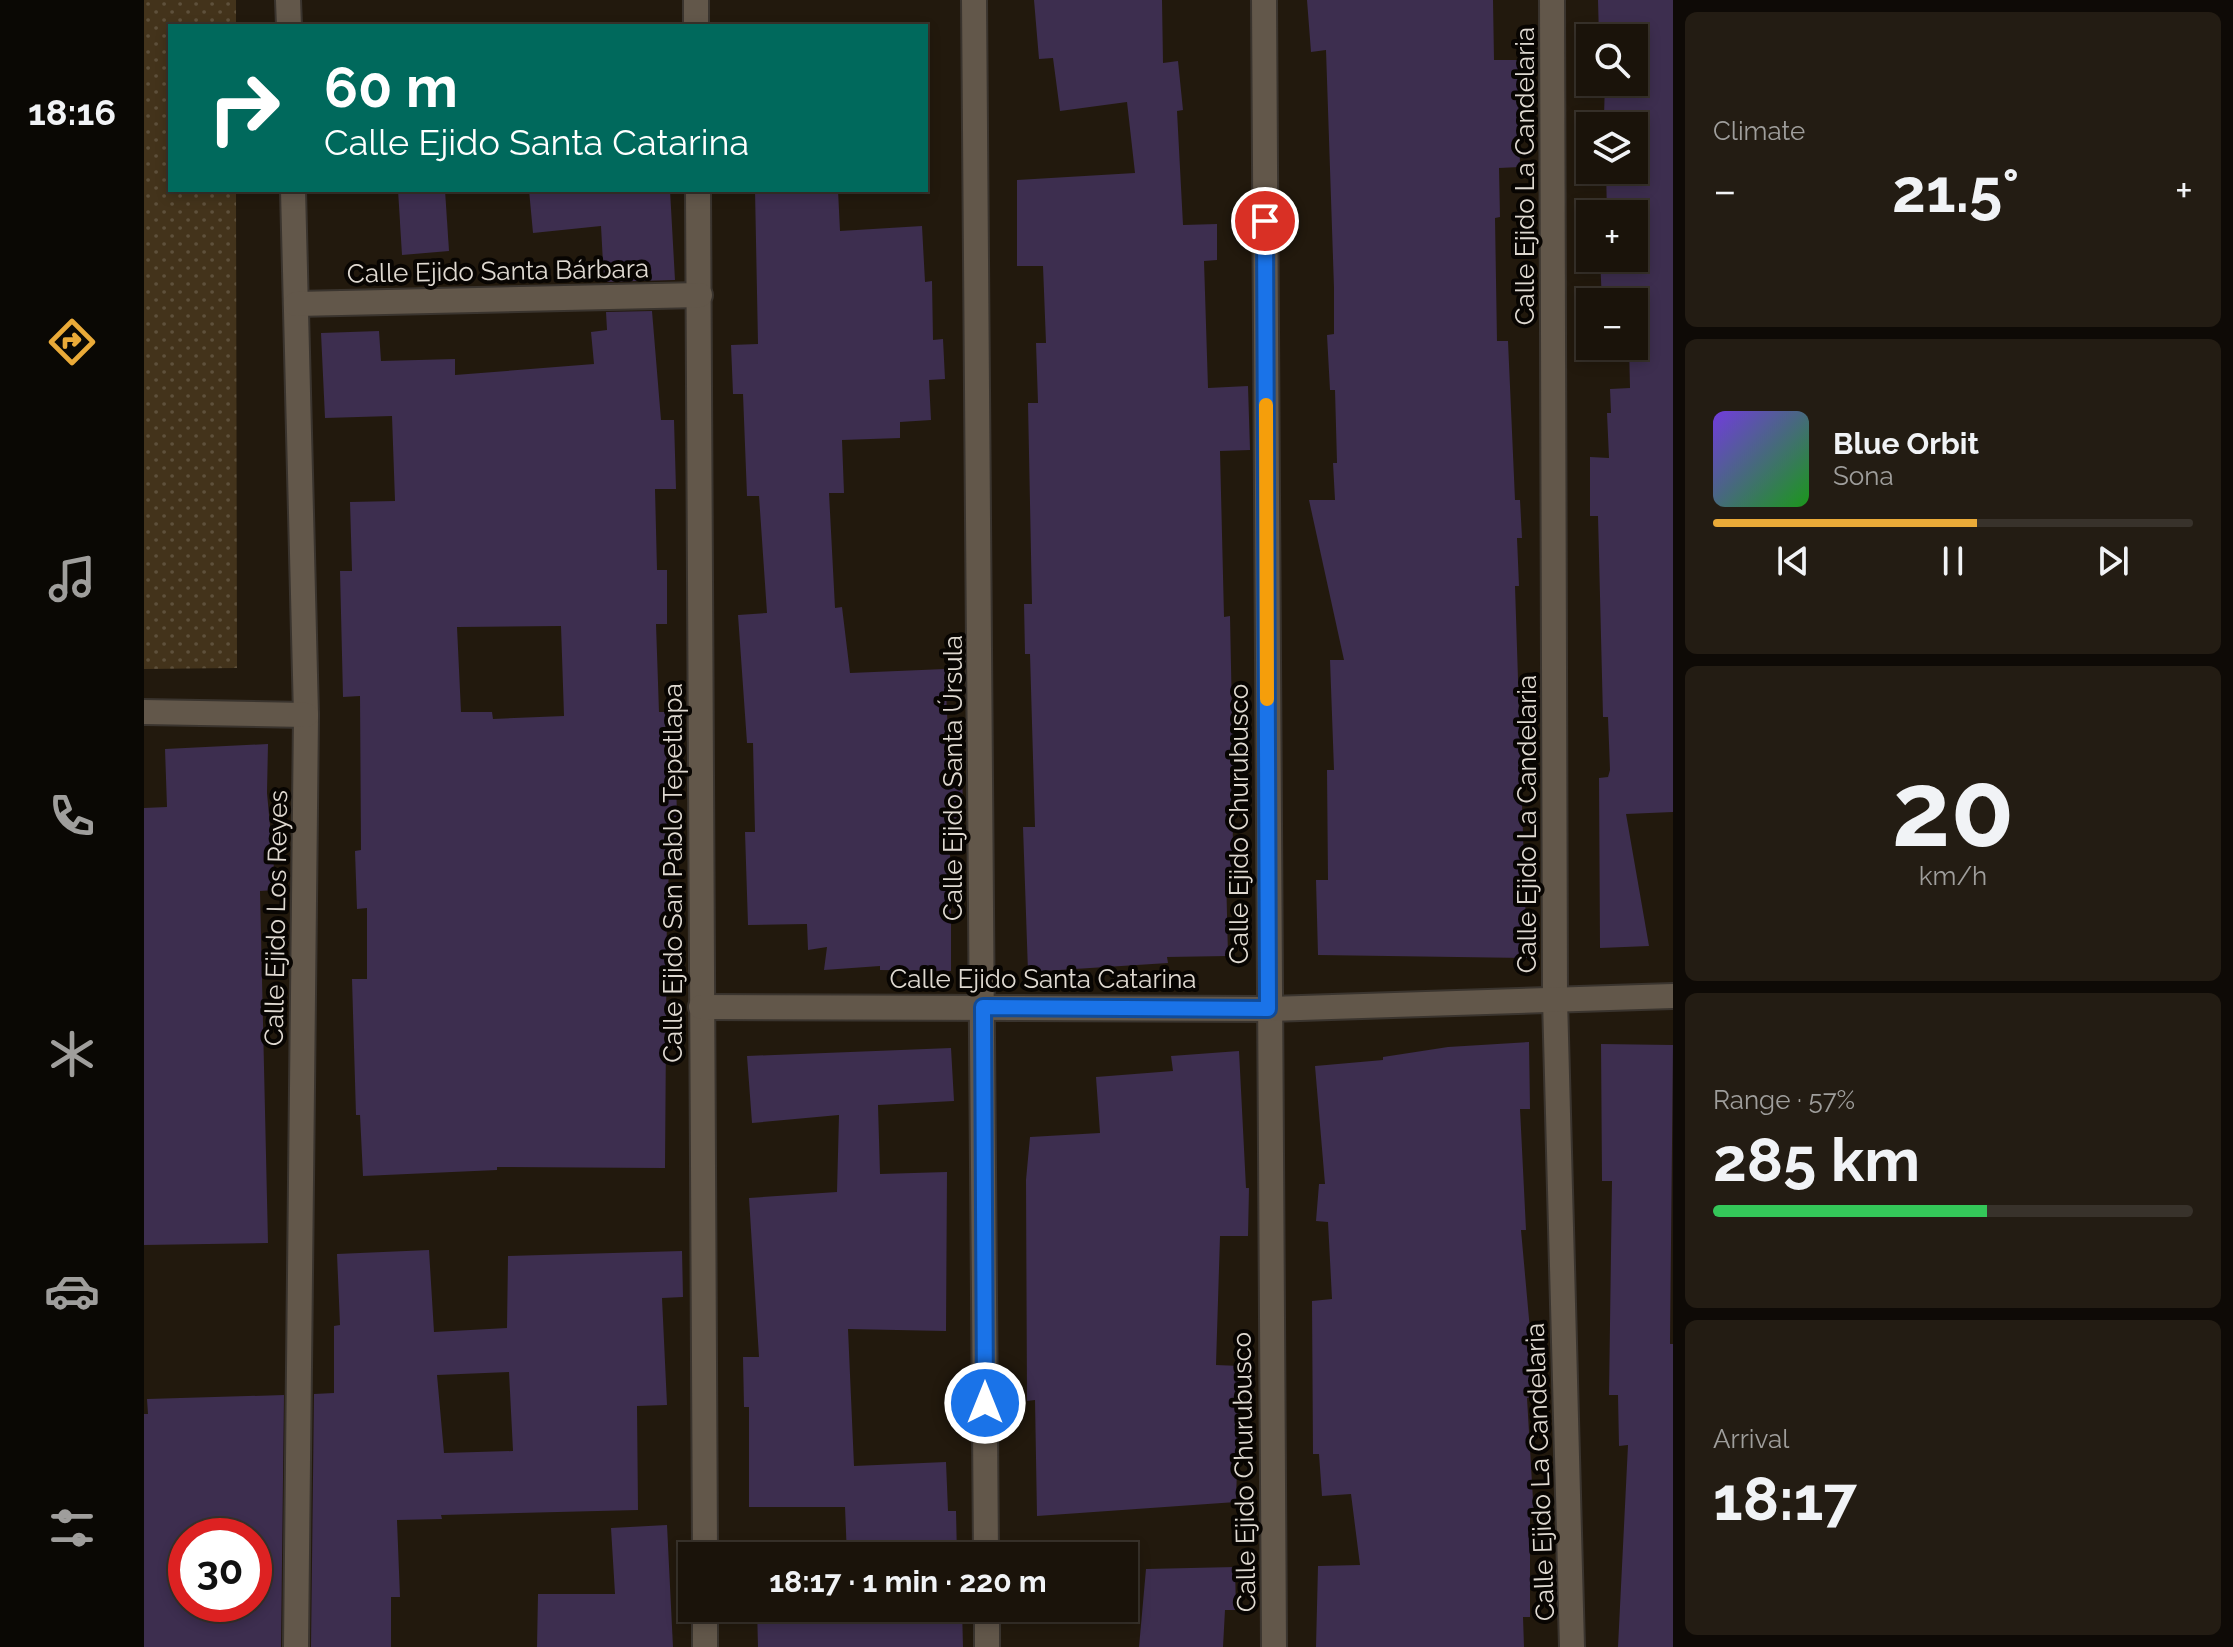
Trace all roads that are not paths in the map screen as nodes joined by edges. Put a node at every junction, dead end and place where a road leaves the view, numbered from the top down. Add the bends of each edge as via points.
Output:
1 (288, 0) edge
2 (696, 0) edge
3 (974, 0) edge
4 (1264, 0) edge
5 (1552, 0) edge
6 (289, 24) edge
7 (696, 24) edge
8 (293, 192) edge
9 (698, 192) edge
10 (700, 295) junction
11 (296, 304) junction
12 (144, 712) edge
13 (306, 715) junction
14 (1673, 996) edge
15 (1555, 999) junction
16 (701, 1007) junction
17 (983, 1007) junction
18 (1268, 1009) junction
19 (705, 1542) edge
20 (986, 1542) edge
21 (705, 1622) edge
22 (987, 1622) edge
23 (296, 1647) edge
24 (705, 1647) edge
25 (987, 1647) edge
26 (1274, 1647) edge
27 (1572, 1647) edge

1 - 6 street
2 - 7 street
3 - 17 street, Calle Ejido Santa Úrsula
4 - 18 street, Calle Ejido Churubusco
5 - 15 street, Calle Ejido La Candelaria
8 - 11 street, Calle Ejido Los Reyes
9 - 10 street, Calle Ejido San Pablo Tepetlapa
10 - 11 street, Calle Ejido Santa Bárbara
10 - 16 street, Calle Ejido San Pablo Tepetlapa
11 - 13 street, Calle Ejido Los Reyes
12 - 13 street
13 - 23 street, Calle Ejido Los Reyes
14 - 15 street, Calle Ejido Santa Catarina
15 - 18 street, Calle Ejido Santa Catarina
15 - 27 street, Calle Ejido La Candelaria
16 - 17 street, Calle Ejido Santa Catarina
16 - 19 street, Calle Ejido San Pablo Tepetlapa
17 - 18 street, Calle Ejido Santa Catarina
17 - 20 street, Calle Ejido Santa Úrsula
18 - 26 street, Calle Ejido Churubusco
21 - 24 street
22 - 25 street

